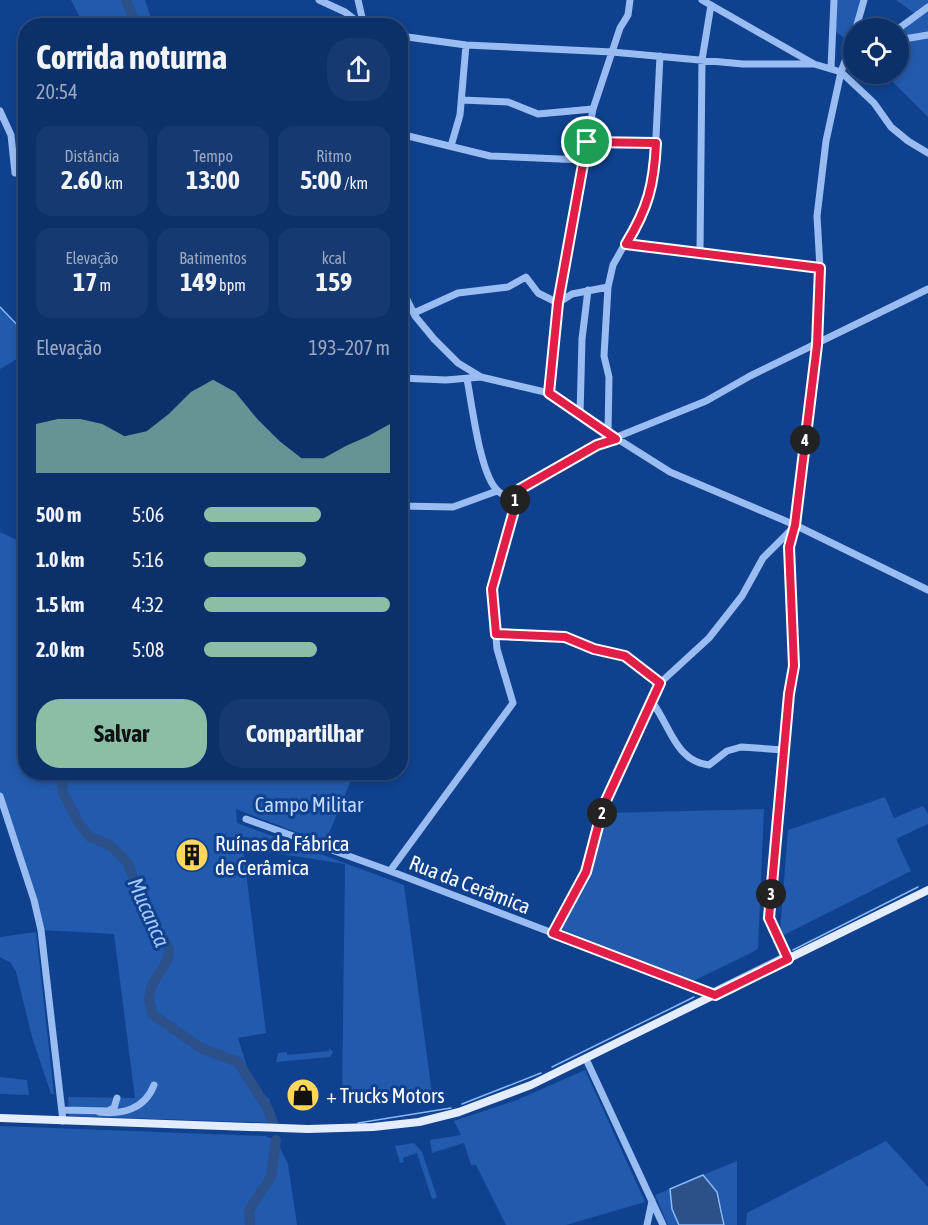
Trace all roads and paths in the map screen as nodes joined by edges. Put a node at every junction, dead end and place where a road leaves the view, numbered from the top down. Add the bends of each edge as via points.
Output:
1 (319, 0) edge
2 (358, 0) edge
3 (630, 0) edge
4 (702, 0) edge
5 (834, 0) edge
6 (864, 0) edge
7 (711, 5) junction
8 (928, 7) edge
9 (353, 18) edge
10 (362, 18) edge
11 (859, 18) edge
12 (909, 21) edge
13 (928, 35) edge
14 (408, 37) edge
15 (909, 38) edge
16 (465, 45) junction
17 (612, 52) junction
18 (660, 56) junction
19 (702, 60) junction
20 (814, 64) junction
21 (843, 67) edge
22 (831, 68) junction
23 (841, 72) junction
24 (462, 100) junction
25 (593, 109) junction
26 (0, 111) edge
27 (408, 136) edge
28 (587, 142) junction
29 (656, 143) junction
30 (451, 146) junction
31 (928, 153) edge
32 (583, 160) junction
33 (15, 173) dead end
34 (626, 244) junction
35 (700, 252) junction
36 (820, 268) junction
37 (608, 287) junction
38 (928, 289) edge
39 (588, 290) junction
40 (408, 301) edge
41 (558, 303) junction
42 (414, 313) junction
43 (817, 345) junction
44 (481, 377) junction
45 (408, 378) edge
46 (467, 379) junction
47 (549, 393) junction
48 (580, 415) junction
49 (608, 433) junction
50 (616, 439) junction
51 (497, 491) junction
52 (515, 498) junction
53 (408, 506) edge
54 (795, 525) junction
55 (928, 591) edge
56 (496, 634) junction
57 (660, 683) junction
58 (652, 702) junction
59 (784, 750) junction
60 (0, 796) edge
61 (246, 819) dead end
62 (390, 871) junction
63 (928, 890) edge
64 (553, 933) junction
65 (788, 959) junction
66 (715, 995) junction
67 (586, 1059) junction
68 (154, 1085) dead end
69 (117, 1098) dead end
70 (63, 1110) junction
71 (99, 1112) junction
72 (0, 1118) edge
73 (63, 1120) junction
74 (652, 1201) junction
75 (646, 1224) edge
76 (663, 1225) edge

1 - 9 street
2 - 10 street
3 - 17 street
4 - 7 street
5 - 22 street
6 - 11 street
7 - 19 street
7 - 20 street
8 - 12 street
13 - 15 street
14 - 16 street
16 - 17 street
16 - 24 street
17 - 18 street
17 - 25 street
18 - 19 street
18 - 29 street
19 - 20 street
19 - 35 street
20 - 22 street
21 - 23 street
22 - 23 street
23 - 31 street via 874,103 891,127
23 - 36 street via 826,141 817,216
24 - 25 street via 508,102 538,114
24 - 30 street
25 - 28 street
26 - 33 street via 11,135
27 - 30 street
28 - 29 street
28 - 32 street
29 - 34 street via 649,201
30 - 32 street via 490,156
32 - 41 street
34 - 35 street
34 - 37 street via 613,265
35 - 36 street
36 - 43 street
37 - 39 street
37 - 49 street via 604,356 609,377
38 - 43 street
39 - 41 street
39 - 48 street
40 - 42 street
41 - 42 street via 538,293 525,277 508,288 458,293
41 - 47 street
42 - 44 street via 458,363
43 - 50 street via 706,401
43 - 54 street
44 - 46 street
44 - 47 street
45 - 46 street
46 - 51 street via 482,454
47 - 48 street
48 - 49 street
49 - 50 street
50 - 52 street via 530,481
50 - 54 street via 670,472
51 - 52 street
51 - 53 street via 453,507
52 - 56 street via 504,555 492,589
54 - 55 street
54 - 57 street via 763,558 742,596 709,639
54 - 59 street via 789,547 794,666
56 - 57 street via 565,637 625,656
56 - 62 street via 512,694 511,709
57 - 58 street
58 - 59 street via 685,757 697,764 709,765 727,751 741,747
58 - 64 street via 603,807 586,872
59 - 65 street via 769,918
60 - 70 street via 41,930
61 - 62 street, Rua da Cerâmica
62 - 64 street, Rua da Cerâmica
63 - 65 main road
64 - 66 street, Rua da Cerâmica
65 - 66 main road
66 - 67 main road
67 - 73 main road via 474,1108 393,1125 308,1130
67 - 74 street
68 - 71 street via 146,1099 133,1109
69 - 71 street via 114,1108
70 - 71 street
70 - 73 street
72 - 73 main road
74 - 75 street
74 - 76 street

